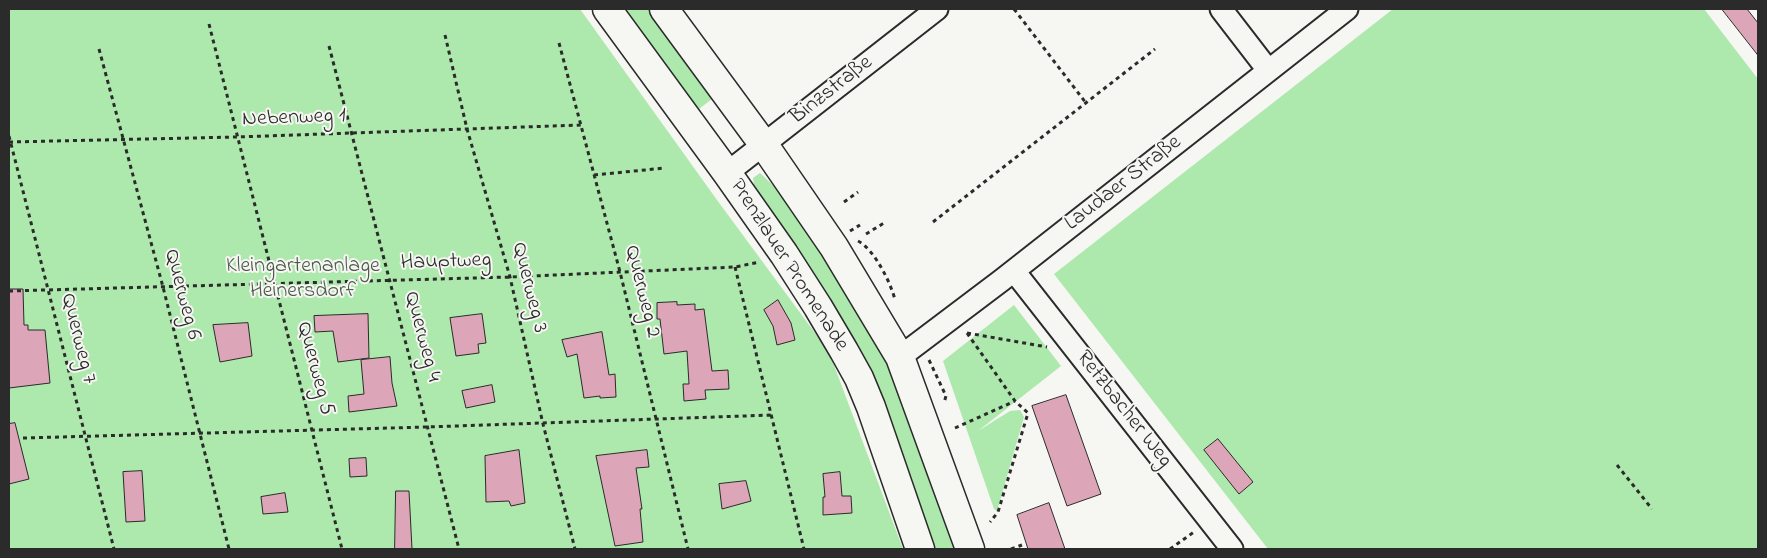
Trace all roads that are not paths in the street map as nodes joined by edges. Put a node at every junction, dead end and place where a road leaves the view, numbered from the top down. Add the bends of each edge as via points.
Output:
1 (607, 9) edge
2 (664, 9) edge
3 (937, 9) edge
4 (1221, 9) edge
5 (1347, 9) edge
6 (1268, 70) junction
7 (764, 145) junction
8 (727, 173) junction
9 (1014, 271) junction
10 (900, 357) junction
11 (920, 549) edge
12 (970, 549) edge
13 (1232, 549) edge

1 - 8 main road, Prenzlauer Promenade
2 - 7 main road, Prenzlauer Promenade
3 - 7 street, Binzstraße
4 - 6 street
5 - 6 street, Laudaer Straße
6 - 9 street, Laudaer Straße
7 - 8 street, Binzstraße
7 - 10 main road, Prenzlauer Promenade via 834,247
8 - 11 main road, Prenzlauer Promenade via 818,307 859,378
9 - 10 street, Laudaer Straße
9 - 13 street, Retzbacher Weg
10 - 12 main road, Prenzlauer Promenade

